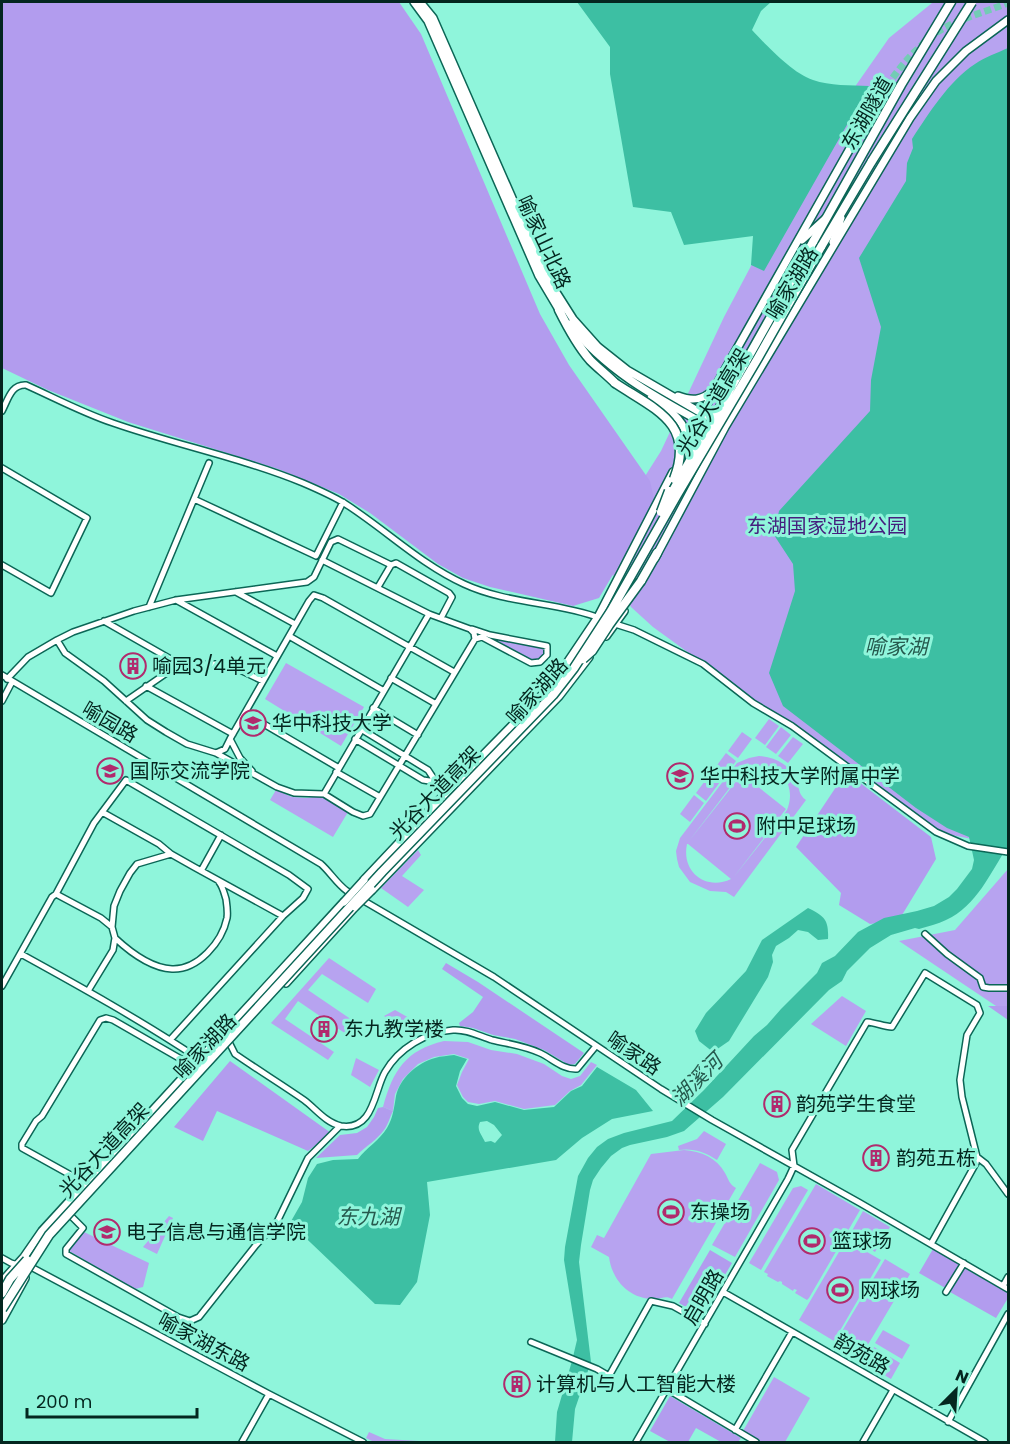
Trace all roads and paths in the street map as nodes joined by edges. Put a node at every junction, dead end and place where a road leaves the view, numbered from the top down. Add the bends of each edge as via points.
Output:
1 (414, 2) edge
2 (420, 2) edge
3 (951, 2) edge
4 (972, 2) edge
5 (1008, 20) edge
6 (870, 113) tunnel mouth
7 (844, 209) junction
8 (826, 218) junction
9 (796, 245) junction
10 (817, 245) junction
11 (830, 253) junction
12 (559, 310) junction
13 (639, 382) junction
14 (717, 384) junction
15 (2, 411) edge
16 (703, 413) junction
17 (698, 421) junction
18 (723, 430) junction
19 (684, 451) junction
20 (209, 463) dead end
21 (2, 468) edge
22 (194, 499) junction
23 (343, 502) junction
24 (661, 512) junction
25 (657, 553) junction
26 (322, 560) junction
27 (2, 565) edge
28 (391, 565) junction
29 (307, 582) junction
30 (378, 587) junction
31 (235, 591) junction
32 (314, 595) junction
33 (176, 600) junction
34 (148, 607) junction
35 (429, 614) junction
36 (598, 617) junction
37 (441, 618) junction
38 (104, 621) junction
39 (295, 624) junction
40 (615, 624) junction
41 (470, 629) junction
42 (289, 636) junction
43 (475, 639) junction
44 (57, 640) junction
45 (409, 646) junction
46 (277, 656) junction
47 (181, 665) junction
48 (574, 668) junction
49 (454, 672) junction
50 (391, 678) junction
51 (7, 679) edge
52 (263, 681) junction
53 (146, 686) junction
54 (384, 691) junction
55 (2, 698) edge
56 (126, 701) junction
57 (436, 704) junction
58 (374, 708) junction
59 (245, 713) junction
60 (361, 729) junction
61 (418, 735) junction
62 (232, 737) junction
63 (355, 739) junction
64 (216, 753) junction
65 (405, 757) junction
66 (399, 766) junction
67 (338, 770) junction
68 (255, 775) junction
69 (436, 782) junction
70 (447, 792) junction
71 (324, 794) junction
72 (380, 797) junction
73 (102, 812) junction
74 (220, 835) junction
75 (1008, 852) edge
76 (171, 854) junction
77 (201, 871) junction
78 (215, 879) junction
79 (341, 887) joint
80 (56, 894) junction
81 (352, 894) junction
82 (283, 916) junction
83 (112, 927) junction
84 (925, 934) dead end
85 (115, 938) junction
86 (21, 954) junction
87 (2, 986) edge
88 (1008, 988) edge
89 (88, 991) junction
90 (170, 1040) junction
91 (230, 1044) junction
92 (596, 1046) junction
93 (199, 1059) junction
94 (193, 1066) junction
95 (340, 1126) junction
96 (977, 1157) junction
97 (794, 1166) junction
98 (85, 1183) junction
99 (1008, 1194) edge
100 (71, 1216) junction
101 (931, 1244) junction
102 (2, 1258) edge
103 (964, 1263) junction
104 (17, 1264) junction
105 (31, 1267) junction
106 (1008, 1277) edge
107 (2, 1284) edge
108 (1006, 1288) edge
109 (723, 1292) junction
110 (946, 1292) dead end
111 (2, 1293) edge
112 (2, 1310) edge
113 (1008, 1314) edge
114 (2, 1320) edge
115 (705, 1324) junction
116 (792, 1332) junction
117 (531, 1342) dead end
118 (667, 1389) junction
119 (893, 1390) junction
120 (269, 1394) junction
121 (948, 1422) junction
122 (735, 1430) junction
123 (242, 1443) edge
124 (363, 1443) edge
125 (636, 1443) edge
126 (756, 1443) edge
127 (863, 1443) edge
128 (985, 1443) edge

1 - 12 main road, 喻家山北路 via 428,21 539,276
2 - 13 main road, 喻家山北路 via 433,18 547,278 586,334
3 - 8 highway, 东湖隧道
4 - 7 highway, 东湖隧道, bridge
5 - 11 main road, 喻家湖路 via 966,51 936,81
6 - 9 main road, 喻家湖路
7 - 10 highway, 东湖隧道
7 - 11 main road
8 - 9 main road
8 - 10 highway, 东湖隧道
9 - 14 main road, 喻家湖路
10 - 24 highway, 光谷大道高架, bridge
10 - 48 highway, 光谷大道高架, bridge via 759,357
11 - 18 main road, 喻家湖路
12 - 13 main road, 喻家山北路 via 607,363
12 - 24 highway, bridge via 591,361 615,383 667,418 678,434 678,468
13 - 14 main road via 692,399 706,397
13 - 16 main road, 喻家山北路
13 - 17 main road, 喻家山北路
13 - 19 main road via 682,422 687,440
14 - 16 main road, 喻家湖路
15 - 23 street via 15,387 26,385 113,423 276,472
16 - 17 main road, 喻家湖路
16 - 18 main road, 喻家山北路
17 - 18 main road, 喻家山北路
17 - 19 main road, 喻家湖路
18 - 25 main road, 喻家湖路
19 - 36 main road, 喻家湖路
20 - 22 street
21 - 27 street via 87,518 51,593
22 - 23 street via 316,556
22 - 34 street
23 - 36 street via 444,574 467,585
24 - 111 highway, 光谷大道高架, bridge via 608,609 551,693 380,870 45,1233
25 - 40 main road, 喻家湖路
25 - 48 highway, bridge via 592,651
26 - 28 street via 331,542 338,539
26 - 29 street
26 - 30 street
28 - 30 street
28 - 37 street via 396,563 449,592 452,597
29 - 31 street
29 - 32 street
30 - 35 street
31 - 33 street
31 - 39 street
32 - 39 street
32 - 45 street
33 - 34 street
33 - 46 street
34 - 38 street
35 - 37 street
35 - 45 street
36 - 40 street
36 - 70 main road, 喻家湖路 via 547,690
37 - 41 street
38 - 44 street
38 - 47 street
39 - 42 street
40 - 75 street via 703,664 936,832 968,846
40 - 91 main road, 喻家湖路, bridge via 559,696
41 - 43 street
41 - 43 street via 547,645 547,655 540,662 531,663 482,637
42 - 46 street
42 - 54 street
43 - 49 street
44 - 51 street via 28,657
44 - 56 street via 65,653
45 - 49 street
45 - 50 street
46 - 52 street
47 - 52 street via 228,666
47 - 53 street
48 - 112 highway, 光谷大道高架, bridge via 48,1235
49 - 57 street
50 - 54 street
50 - 57 street
51 - 55 street
51 - 79 street, 喻园路 via 321,864
52 - 59 street
53 - 56 street
53 - 62 street
54 - 58 street
56 - 64 street via 166,732
57 - 61 street
58 - 60 street
58 - 61 street
59 - 62 street
59 - 67 street
60 - 63 street
60 - 65 street
61 - 65 street
62 - 64 street via 225,749
62 - 68 street via 240,758
63 - 66 street
63 - 67 street
64 - 68 street
65 - 66 street
65 - 69 street via 428,770
66 - 69 street via 423,780
66 - 72 street
67 - 71 street
67 - 72 street
68 - 71 street via 294,793
69 - 70 street
70 - 81 main road, 喻家湖路, bridge
71 - 72 street via 363,816 370,814
73 - 74 street via 126,780
73 - 76 street
73 - 80 street
74 - 77 street
74 - 82 street via 308,889
76 - 77 street
76 - 83 street via 137,864 114,906
77 - 78 street
78 - 82 street
78 - 85 street via 222,884 225,895 223,929 211,950 185,968 150,963
79 - 81 street, 喻家路
80 - 83 street
80 - 86 street
81 - 92 street, 喻家路 via 494,977
81 - 93 main road, 喻家湖路, bridge
82 - 90 street
83 - 85 street
84 - 88 street via 980,978 983,987
85 - 89 street via 113,950
86 - 87 street
86 - 89 street
89 - 90 street
90 - 93 street
91 - 95 street via 235,1054
91 - 100 main road, 喻家湖路
92 - 95 street via 577,1070 570,1070 540,1053 471,1032 434,1034 416,1041 392,1062 370,1112 360,1123
92 - 97 street, 喻家路 via 712,1120
93 - 94 main road, 喻家湖路
94 - 98 main road, 喻家湖路
94 - 98 street via 112,1020 100,1020 21,1144
95 - 100 street via 308,1158 278,1222 199,1317 190,1321 66,1254 83,1228
96 - 97 street, 启明路 via 960,1080 967,1035 980,1013 977,1005 925,973 892,1027 867,1022 792,1150
96 - 99 street
96 - 101 street
97 - 101 street, 喻家路
97 - 109 street, 启明路
98 - 104 main road, 喻家湖路
100 - 105 main road, 喻家湖路
101 - 103 street, 喻家路
102 - 104 street, 喻家湖东路
103 - 108 street, 喻家路
103 - 110 street
104 - 105 street, 喻家湖东路
104 - 107 main road, 喻家湖路
105 - 114 main road, 喻家湖路
105 - 120 street, 喻家湖东路
106 - 108 street
109 - 115 street, 启明路
109 - 116 street, 韵苑路
113 - 121 street
115 - 117 street via 673,1306 651,1301 609,1376
115 - 118 street, 启明路
116 - 119 street, 韵苑路
116 - 122 street
118 - 122 street
118 - 125 street, 启明路
119 - 121 street, 韵苑路
119 - 127 street
120 - 123 street
120 - 124 street, 喻家湖东路
121 - 128 street, 韵苑路
122 - 126 street

